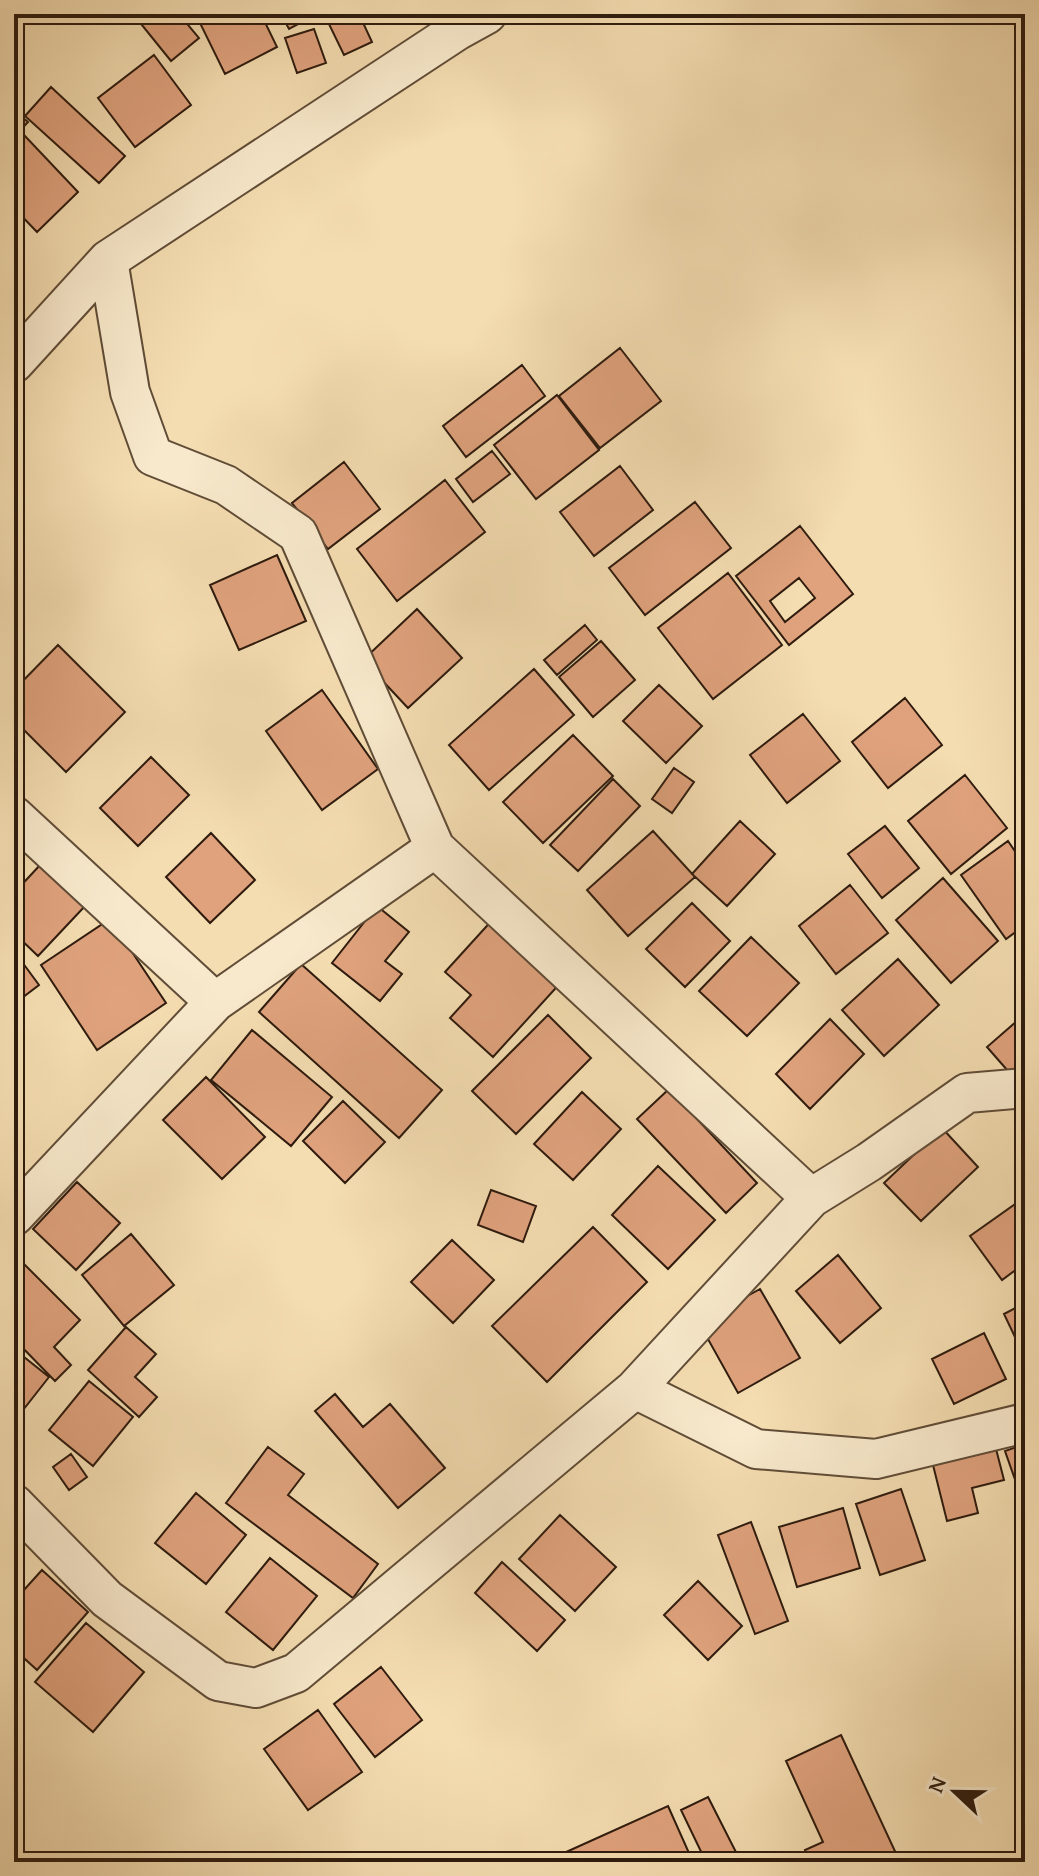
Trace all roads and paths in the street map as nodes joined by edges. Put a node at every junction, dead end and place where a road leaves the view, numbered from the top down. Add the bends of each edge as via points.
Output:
1 (487, 14) edge
2 (108, 260) junction
3 (14, 363) edge
4 (14, 816) edge
5 (435, 848) junction
6 (215, 1002) junction
7 (1025, 1088) edge
8 (811, 1198) junction
9 (14, 1216) edge
10 (635, 1389) junction
11 (1025, 1423) edge
12 (14, 1504) edge

1 - 2 street
2 - 3 street
2 - 5 street via 130,392 153,456 226,485 298,534
4 - 6 street
5 - 6 street
5 - 8 street
6 - 9 street
7 - 8 street via 967,1093
8 - 10 street
10 - 11 street via 756,1449 876,1459
10 - 12 street via 296,1673 256,1688 218,1681 107,1599

